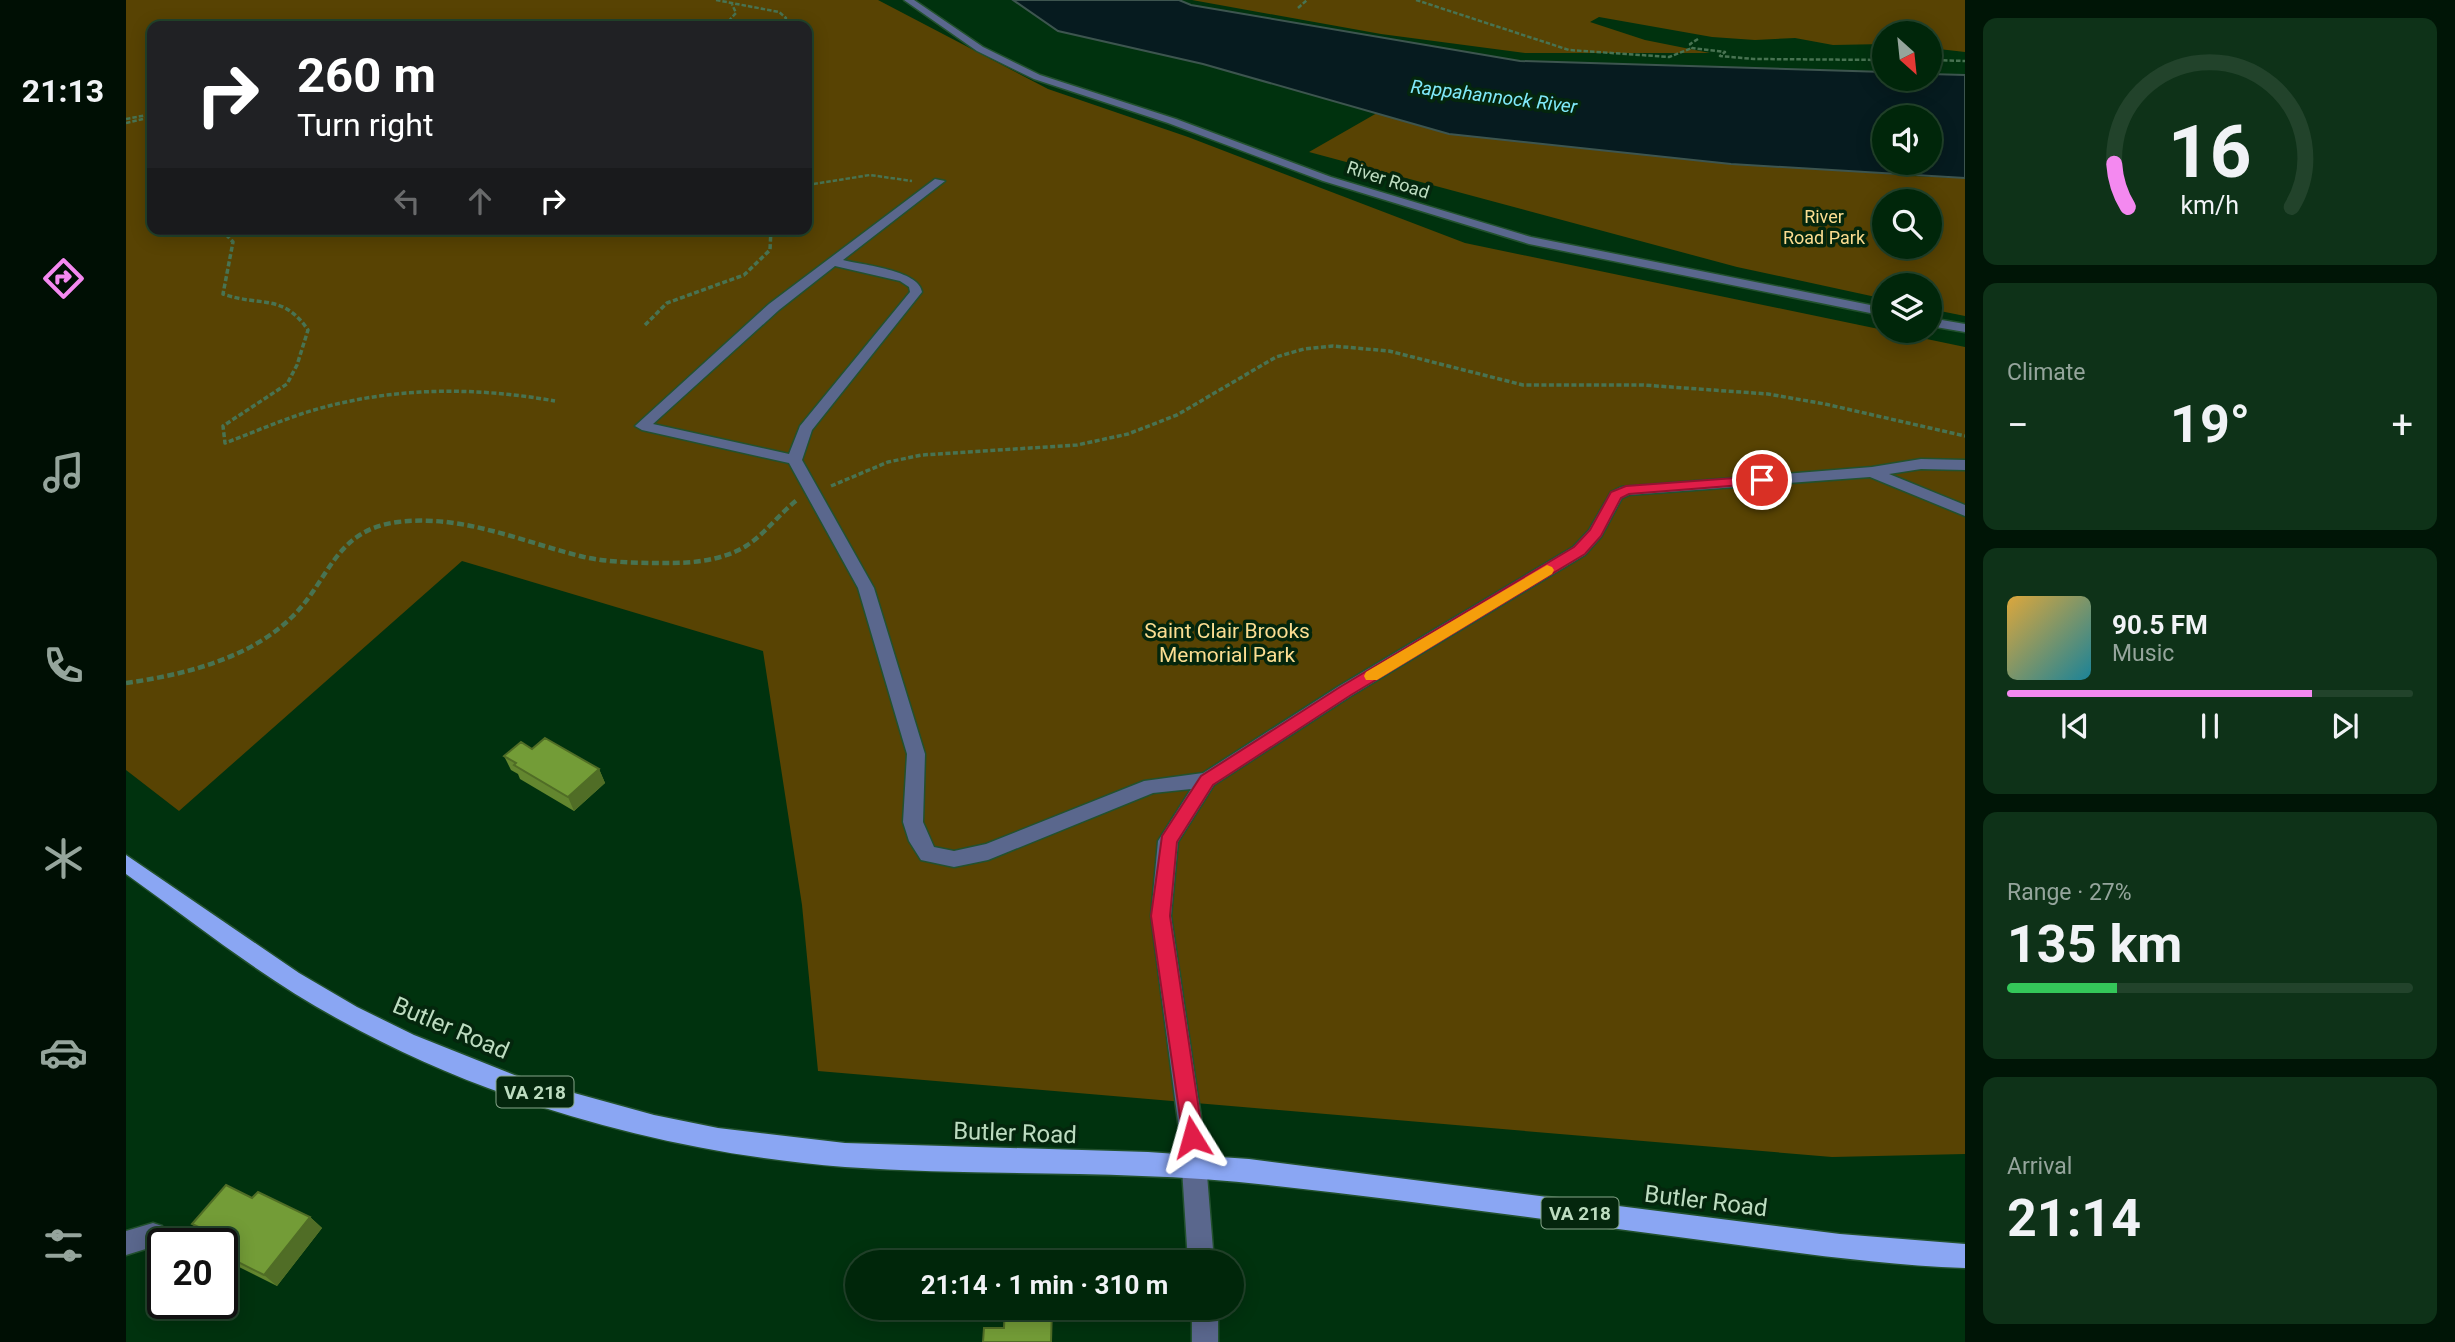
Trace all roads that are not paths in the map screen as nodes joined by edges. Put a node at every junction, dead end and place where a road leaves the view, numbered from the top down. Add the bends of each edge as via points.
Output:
1 (908, 0) edge
2 (936, 183) road end
3 (832, 262) junction
4 (1872, 310) edge
5 (1942, 323) edge
6 (1965, 328) edge
7 (795, 460) junction
8 (1965, 465) edge
9 (1872, 472) junction
10 (1965, 511) edge
11 (1207, 780) junction
12 (126, 863) edge
13 (1195, 1167) junction
14 (147, 1236) edge
15 (126, 1243) edge
16 (1200, 1250) edge
17 (1965, 1256) edge
18 (1205, 1320) edge
19 (1205, 1342) edge

1 - 4 street, River Road via 980,49 1037,77 1423,210 1564,248
2 - 3 street
3 - 7 street via 904,278 916,292 804,429
3 - 7 street via 774,307 642,425
5 - 6 street
7 - 11 street via 866,588 916,754 913,822 928,854 954,859 988,852 1151,786
8 - 9 street via 1921,464
9 - 10 street
9 - 11 street via 1626,490 1616,495 1579,551
11 - 13 street via 1168,841 1161,916
12 - 13 main road, Butler Road / VA 218 via 351,1015 468,1068 610,1115 720,1139 842,1155
13 - 16 street
13 - 17 main road, Butler Road / VA 218 via 1840,1246
14 - 15 street
18 - 19 street

